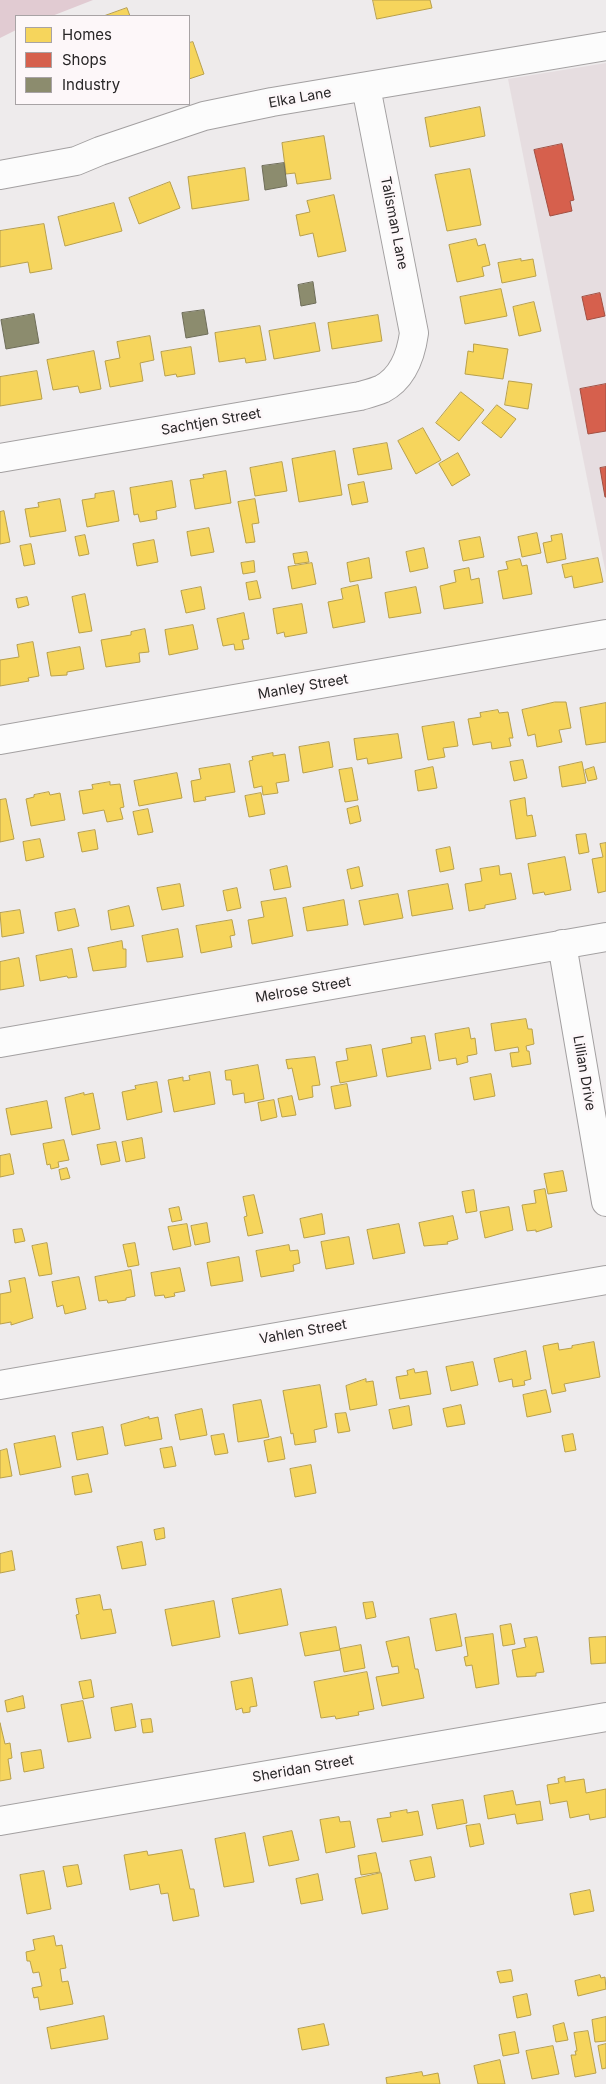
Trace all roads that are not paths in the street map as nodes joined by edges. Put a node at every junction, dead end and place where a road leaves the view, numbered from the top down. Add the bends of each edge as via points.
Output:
1 (606, 46) edge
2 (366, 87) junction
3 (1, 171) edge
4 (408, 359) joint
5 (0, 458) edge
6 (606, 634) edge
7 (0, 740) edge
8 (606, 936) edge
9 (562, 944) junction
10 (0, 1043) edge
11 (606, 1202) edge
12 (606, 1280) edge
13 (0, 1385) edge
14 (606, 1717) edge
15 (0, 1821) edge

1 - 2 street, Elka Lane
2 - 3 street, Elka Lane via 204,116 76,161
2 - 4 street, Talisman Lane via 412,312 414,333
4 - 5 street, Sachtjen Street via 398,375 383,389 360,396
6 - 7 street, Manley Street
8 - 9 street, Melrose Street
9 - 10 street, Melrose Street
9 - 11 street, Lillian Drive
12 - 13 street, Vahlen Street
14 - 15 street, Sheridan Street

